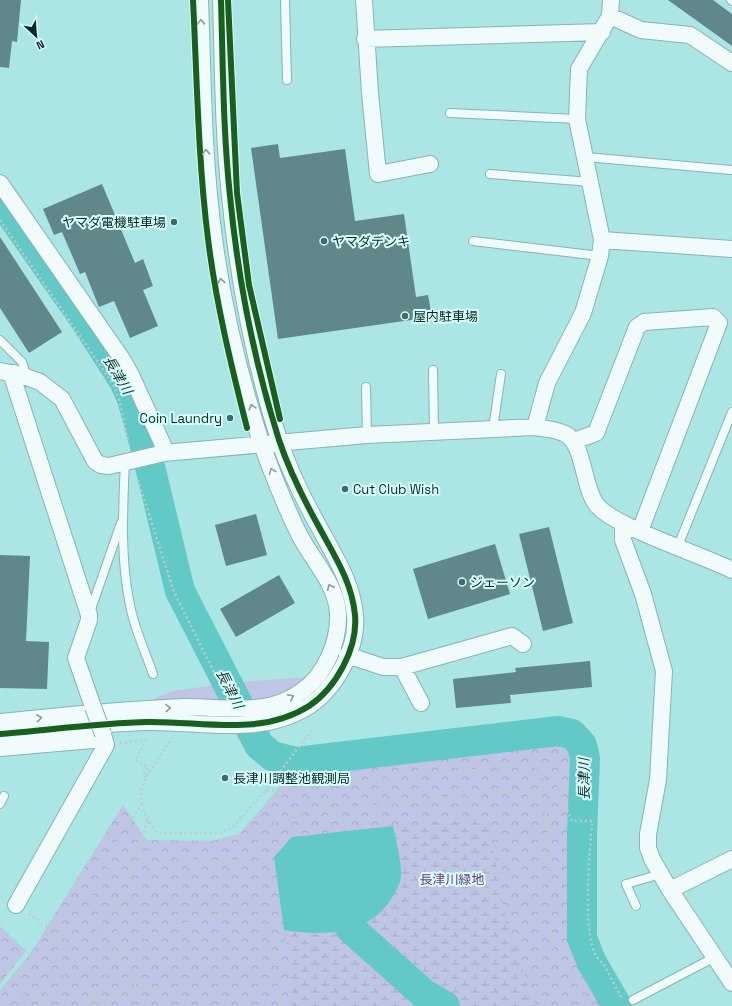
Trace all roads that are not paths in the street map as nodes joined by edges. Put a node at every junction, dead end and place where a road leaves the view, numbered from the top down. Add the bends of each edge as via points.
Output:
1 (200, 0) edge
2 (221, 0) edge
3 (285, 0) edge
4 (364, 0) edge
5 (611, 0) edge
6 (610, 16) junction
7 (602, 32) junction
8 (365, 39) junction
9 (732, 63) edge
10 (287, 80) dead end
11 (450, 113) dead end
12 (577, 119) junction
13 (586, 157) junction
14 (430, 164) dead end
15 (731, 170) edge
16 (490, 174) dead end
17 (591, 182) junction
18 (0, 183) edge
19 (602, 240) junction
20 (473, 241) dead end
21 (732, 248) edge
22 (600, 256) junction
23 (0, 340) edge
24 (433, 370) dead end
25 (12, 373) edge
26 (501, 374) dead end
27 (366, 387) dead end
28 (732, 412) edge
29 (535, 427) junction
30 (493, 429) junction
31 (434, 431) junction
32 (367, 435) junction
33 (574, 441) junction
34 (280, 443) junction
35 (262, 444) junction
36 (160, 453) junction
37 (132, 459) junction
38 (122, 518) junction
39 (623, 524) junction
40 (640, 531) junction
41 (678, 546) junction
42 (731, 566) edge
43 (89, 615) junction
44 (523, 644) dead end
45 (347, 655) junction
46 (402, 667) junction
47 (153, 674) dead end
48 (421, 703) dead end
49 (92, 704) junction
50 (0, 710) edge
51 (0, 722) edge
52 (0, 734) edge
53 (104, 739) junction
54 (0, 748) edge
55 (4, 796) dead end
56 (0, 804) edge
57 (732, 859) edge
58 (661, 874) junction
59 (670, 890) junction
60 (16, 905) road end
61 (636, 906) dead end
62 (715, 957) junction
63 (732, 983) edge
64 (633, 1000) dead end

35 -> 1 street via 232,340 214,238 206,161
2 - 34 street via 227,159 237,250 251,335
3 - 10 lane
4 - 8 street
5 - 6 street
6 - 7 street
6 - 9 street via 641,30 690,35
7 - 8 street
7 - 12 street via 579,70
8 - 14 street via 378,174
11 - 12 lane
12 - 13 street
13 - 15 lane
13 - 17 street
16 - 17 lane
17 - 19 street
18 - 36 street via 122,359 163,445
19 - 21 street
19 - 22 street
20 - 22 lane
22 - 29 street via 583,313 547,383
23 - 25 lane via 22,362 24,368
24 - 31 lane
25 - 37 street via 40,382 62,399 95,461 109,466
25 - 43 street
26 - 30 lane
27 - 32 lane
28 - 41 lane
29 - 30 street
29 - 33 street via 567,435
30 - 31 street
31 - 32 street
32 - 34 street
33 - 39 street via 588,490 596,505
33 - 40 street via 596,433 637,327 644,322 713,317 719,323
34 - 35 street
34 - 45 street via 353,599 353,637
35 - 36 street
51 -> 35 street via 188,707 254,708 281,702 301,692 310,684 327,662 331,651 339,616 337,603 330,585 300,536
36 - 37 street
37 - 38 lane
38 - 43 lane
38 - 47 lane via 130,606
39 - 40 street
39 - 58 street via 623,540 642,594 664,671 658,780 648,841 652,859
40 - 41 street
41 - 42 street
43 - 49 street via 76,658
44 - 46 street via 512,636
45 - 46 street via 383,667
45 - 52 street via 338,675 320,697 286,717 261,724 109,724
46 - 48 street
49 - 50 street
49 - 53 street, bridge
53 - 54 street
53 - 60 street
55 - 56 lane
57 - 59 street
58 - 59 street
58 - 61 lane via 626,884
59 - 62 street
62 - 63 street
62 - 64 lane

